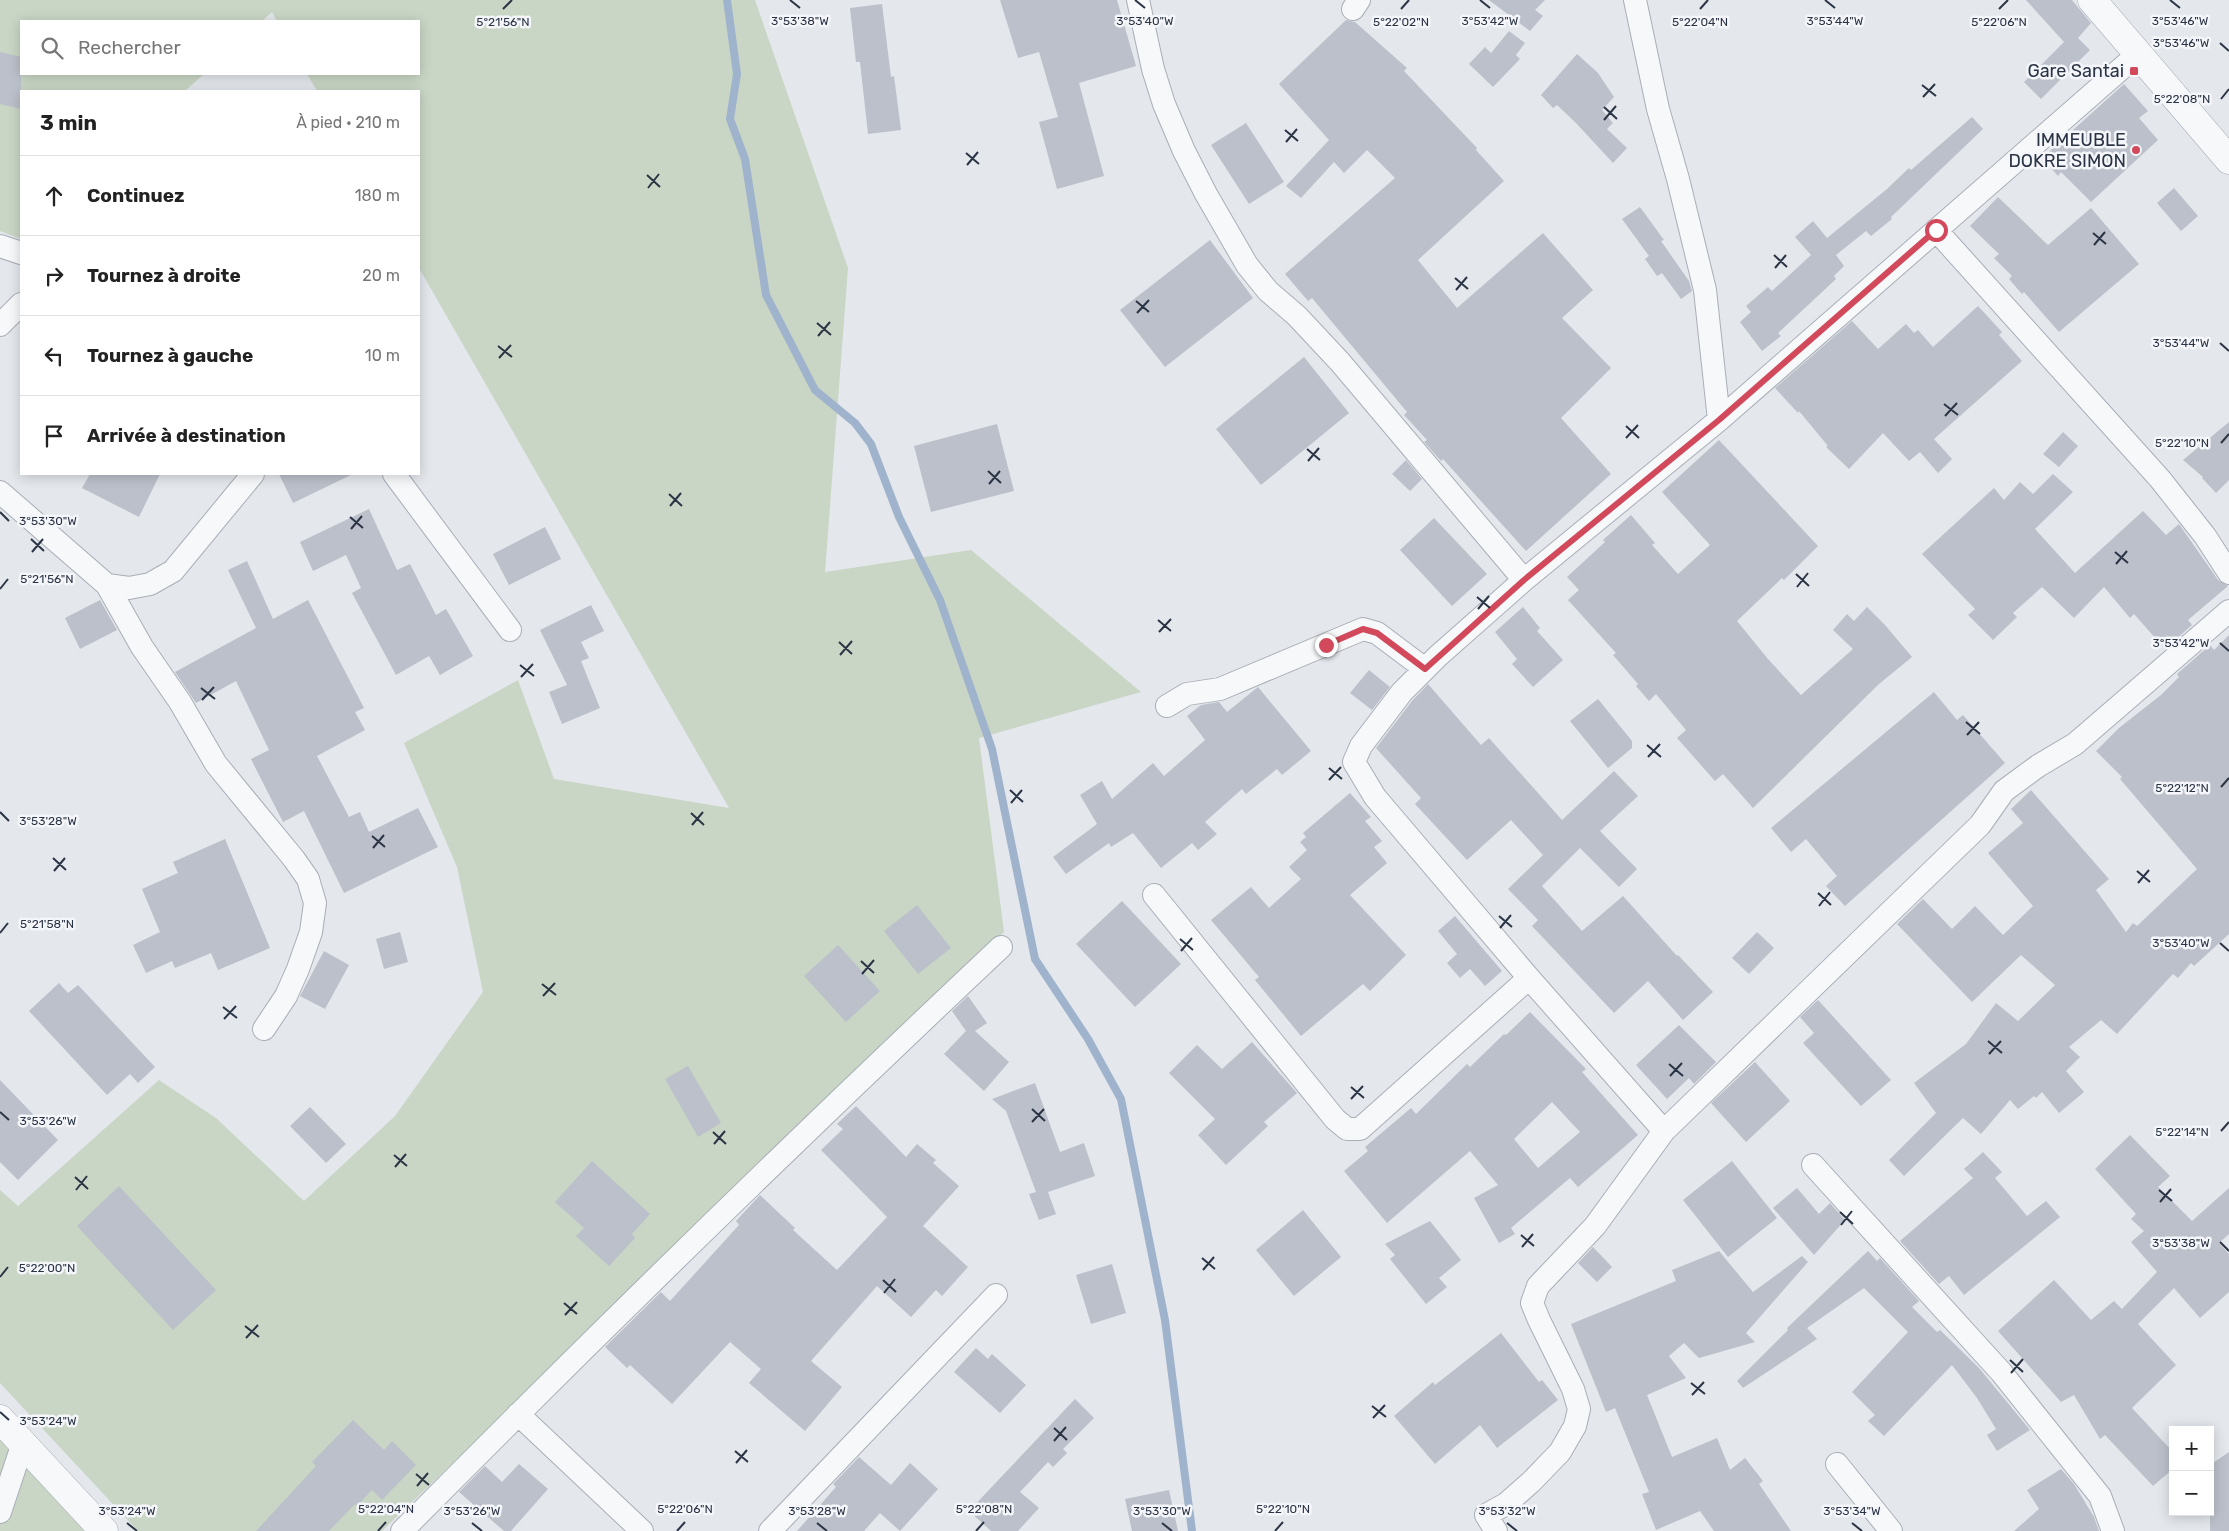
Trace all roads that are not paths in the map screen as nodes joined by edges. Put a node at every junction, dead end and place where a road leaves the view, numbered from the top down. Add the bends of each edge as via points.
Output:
1 (1138, 0) edge
2 (1635, 0) edge
3 (2092, 0) edge
4 (2138, 54) junction
5 (2229, 160) edge
6 (1936, 230) junction
7 (0, 246) edge
8 (20, 253) edge
9 (20, 305) edge
10 (0, 325) edge
11 (1719, 420) junction
12 (252, 475) edge
13 (395, 475) edge
14 (0, 492) edge
15 (2229, 573) edge
16 (1524, 580) junction
17 (107, 585) junction
18 (2229, 611) edge
19 (510, 630) dead end
20 (1425, 669) junction
21 (1167, 706) dead end
22 (1154, 895) dead end
23 (1001, 947) dead end
24 (1529, 978) junction
25 (264, 1029) dead end
26 (1664, 1131) junction
27 (1813, 1165) dead end
28 (996, 1296) dead end
29 (518, 1414) junction
30 (0, 1419) edge
31 (23, 1443) junction
32 (1837, 1464) dead end
33 (0, 1512) edge
34 (104, 1531) edge
35 (402, 1531) edge
36 (642, 1531) edge
37 (770, 1531) edge
38 (1496, 1531) edge
39 (1891, 1531) edge
40 (2113, 1531) edge

1 - 16 street via 1164,104 1202,185 1247,265 1268,291 1297,316 1340,362
2 - 11 street via 1656,101 1705,290
3 - 4 street
4 - 5 street
4 - 6 street
6 - 11 street
6 - 15 street via 2160,479 2205,536
7 - 8 street
9 - 10 street
11 - 16 street
12 - 17 street via 173,570 150,584 129,588
13 - 19 street
14 - 17 street
16 - 20 street
17 - 25 street via 216,764 308,879 315,902 311,932 286,996
18 - 26 street via 2075,744 2004,791 1980,826
20 - 21 street via 1377,633 1363,629 1220,689 1187,694
20 - 24 street via 1377,723 1360,746 1354,762 1375,797
22 - 24 street via 1335,1119 1347,1129 1360,1129
23 - 29 street
24 - 26 street
26 - 38 street via 1595,1226 1538,1286 1532,1303 1573,1389 1579,1409 1560,1452 1506,1504 1486,1515
27 - 40 street via 2007,1380 2100,1496
28 - 37 street
29 - 35 street
29 - 36 street
30 - 31 street
31 - 33 street
31 - 34 street
32 - 39 street

